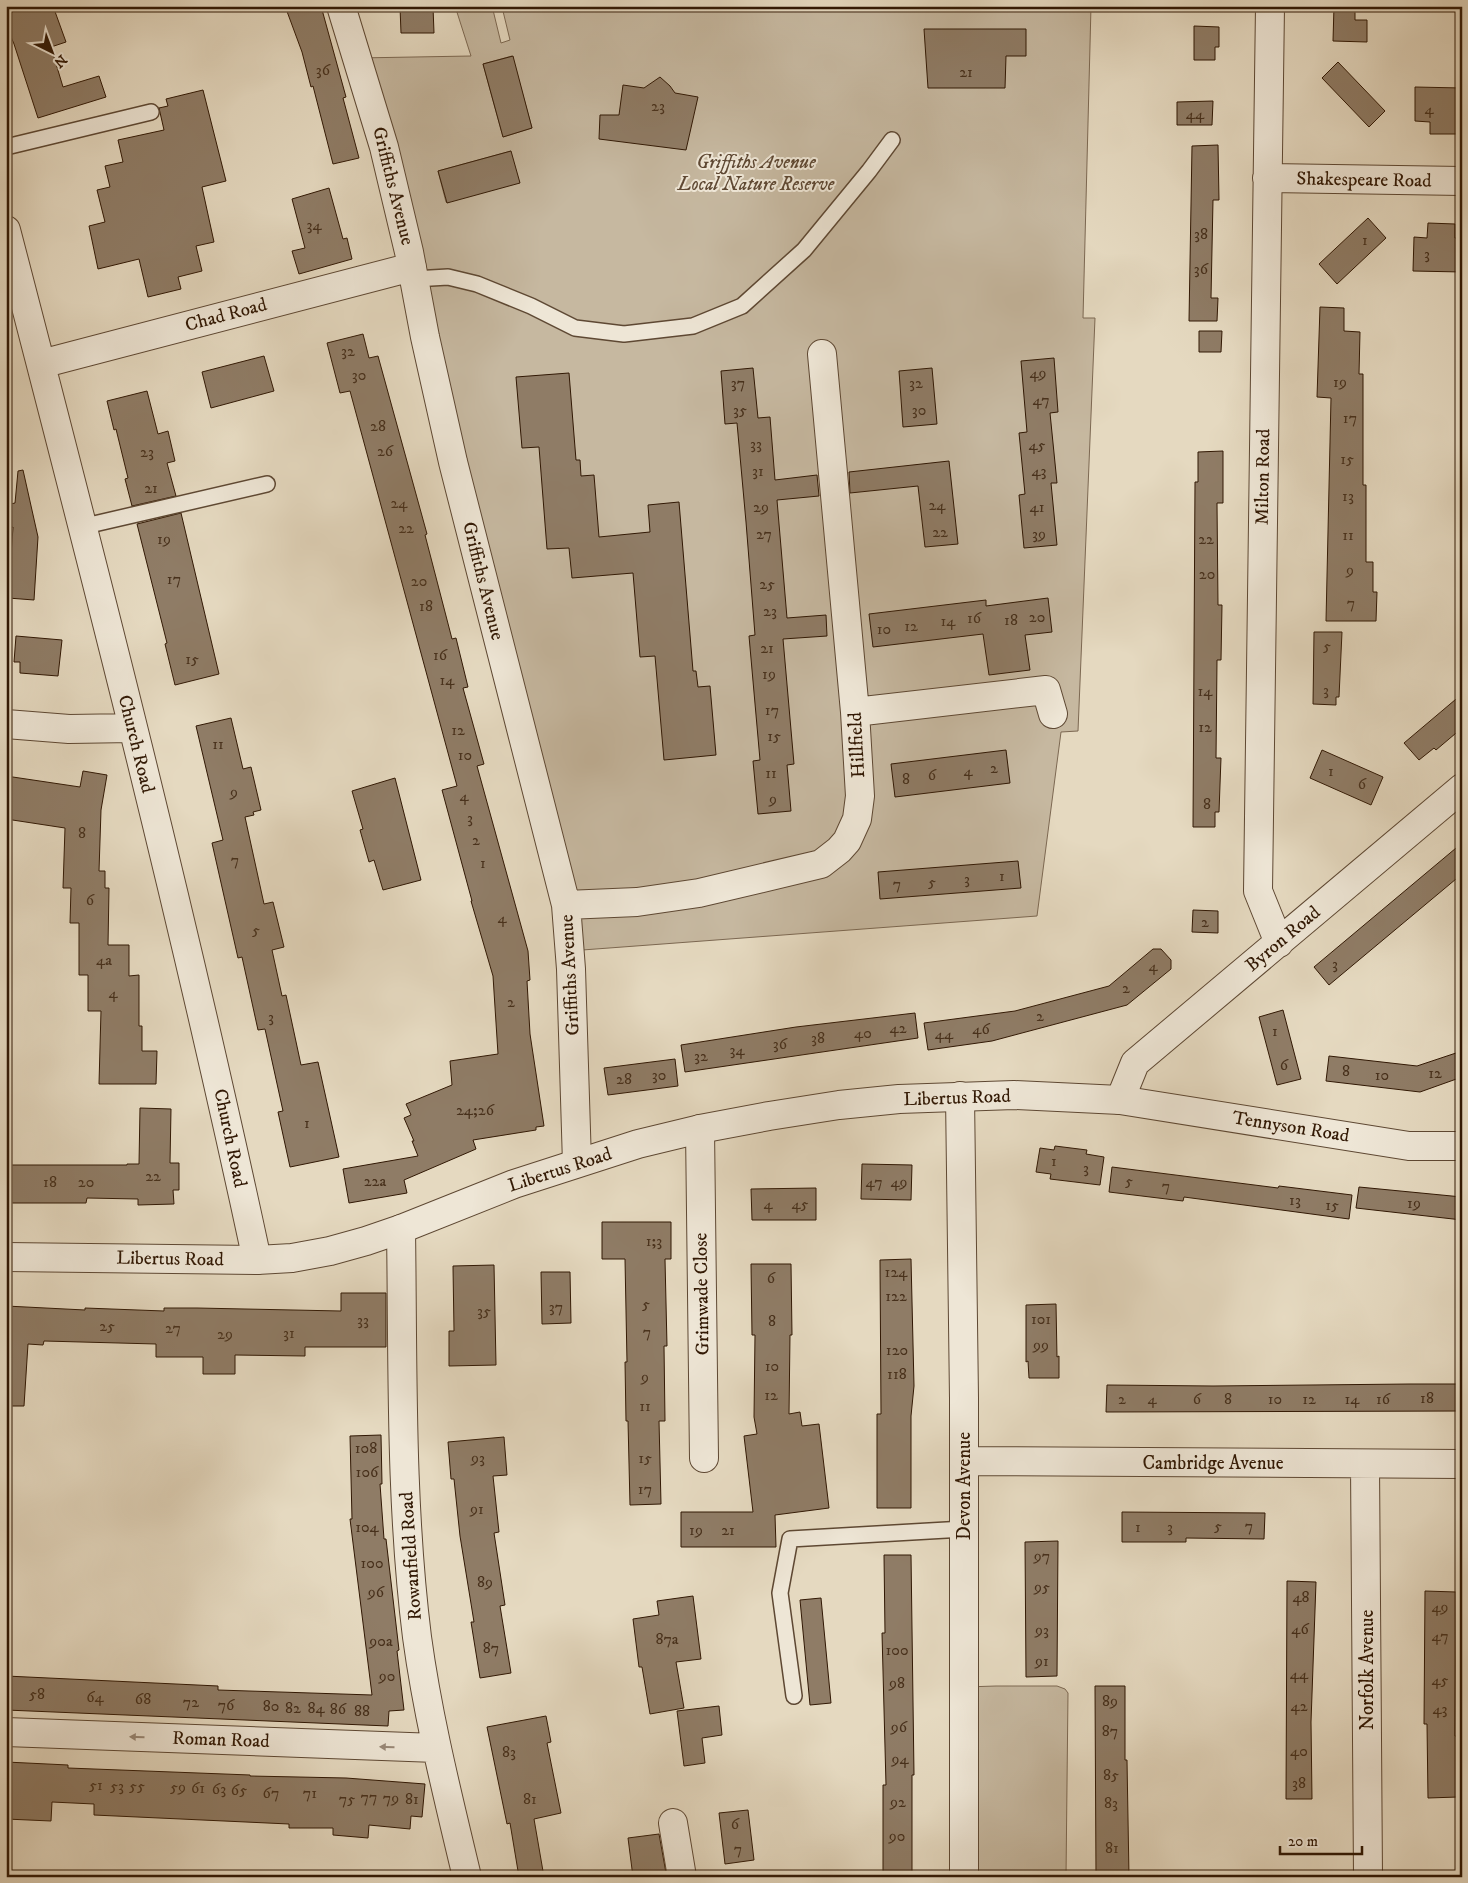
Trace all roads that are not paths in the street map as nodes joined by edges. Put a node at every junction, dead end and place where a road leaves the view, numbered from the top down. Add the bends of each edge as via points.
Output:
1 (341, 6) edge
2 (1270, 6) edge
3 (151, 112) dead end
4 (892, 140) dead end
5 (6, 147) edge
6 (1267, 178) junction
7 (1462, 181) edge
8 (6, 230) edge
9 (413, 273) junction
10 (822, 354) dead end
11 (41, 364) junction
12 (268, 484) dead end
13 (81, 526) junction
14 (855, 712) junction
15 (1053, 714) dead end
16 (6, 724) edge
17 (132, 728) junction
18 (1462, 788) edge
19 (566, 905) junction
20 (1279, 943) junction
21 (960, 1096) junction
22 (1120, 1100) junction
23 (700, 1129) junction
24 (1462, 1146) edge
25 (577, 1163) junction
26 (401, 1229) junction
27 (6, 1257) edge
28 (256, 1260) junction
29 (704, 1458) dead end
30 (964, 1461) junction
31 (1366, 1464) junction
32 (1462, 1464) edge
33 (964, 1529) junction
34 (794, 1696) dead end
35 (6, 1732) edge
36 (436, 1748) junction
37 (673, 1823) dead end
38 (467, 1877) edge
39 (682, 1877) edge
40 (964, 1877) edge
41 (1368, 1877) edge

1 - 9 street, Griffiths Avenue via 384,147
2 - 6 street, Milton Road
3 - 5 lane
4 - 9 lane via 804,250 742,306 693,326 624,334 575,328 477,284
6 - 7 street, Shakespeare Road
6 - 20 street, Milton Road via 1258,891
8 - 11 street, Church Road
9 - 11 street, Chad Road
9 - 19 street, Griffiths Avenue via 453,462
10 - 14 street, Hillfield
11 - 13 street, Church Road
12 - 13 lane
13 - 17 street, Church Road
14 - 15 street via 1046,690
14 - 19 street, Hillfield via 859,808 854,830 831,858 821,864 700,894 637,902
16 - 17 street via 69,729
17 - 28 street, Church Road via 223,1105
18 - 20 street, Byron Road
19 - 25 street, Griffiths Avenue
20 - 22 street, Byron Road via 1135,1062
21 - 22 street, Libertus Road
21 - 23 street, Libertus Road via 839,1105
21 - 30 street, Devon Avenue
22 - 24 street, Tennyson Road via 1409,1146
23 - 25 street, Libertus Road
23 - 29 street, Grimwade Close
25 - 26 street, Libertus Road
26 - 28 street, Libertus Road via 330,1251
26 - 36 street, Rowanfield Road via 407,1517 418,1637
27 - 28 street, Libertus Road
30 - 31 street, Cambridge Avenue
30 - 33 street, Devon Avenue
31 - 32 street, Cambridge Avenue
31 - 41 street, Norfolk Avenue
33 - 34 lane via 790,1539 780,1594
33 - 40 street, Devon Avenue
36 -> 35 street, Roman Road
36 - 38 street, Rowanfield Road
37 - 39 street

